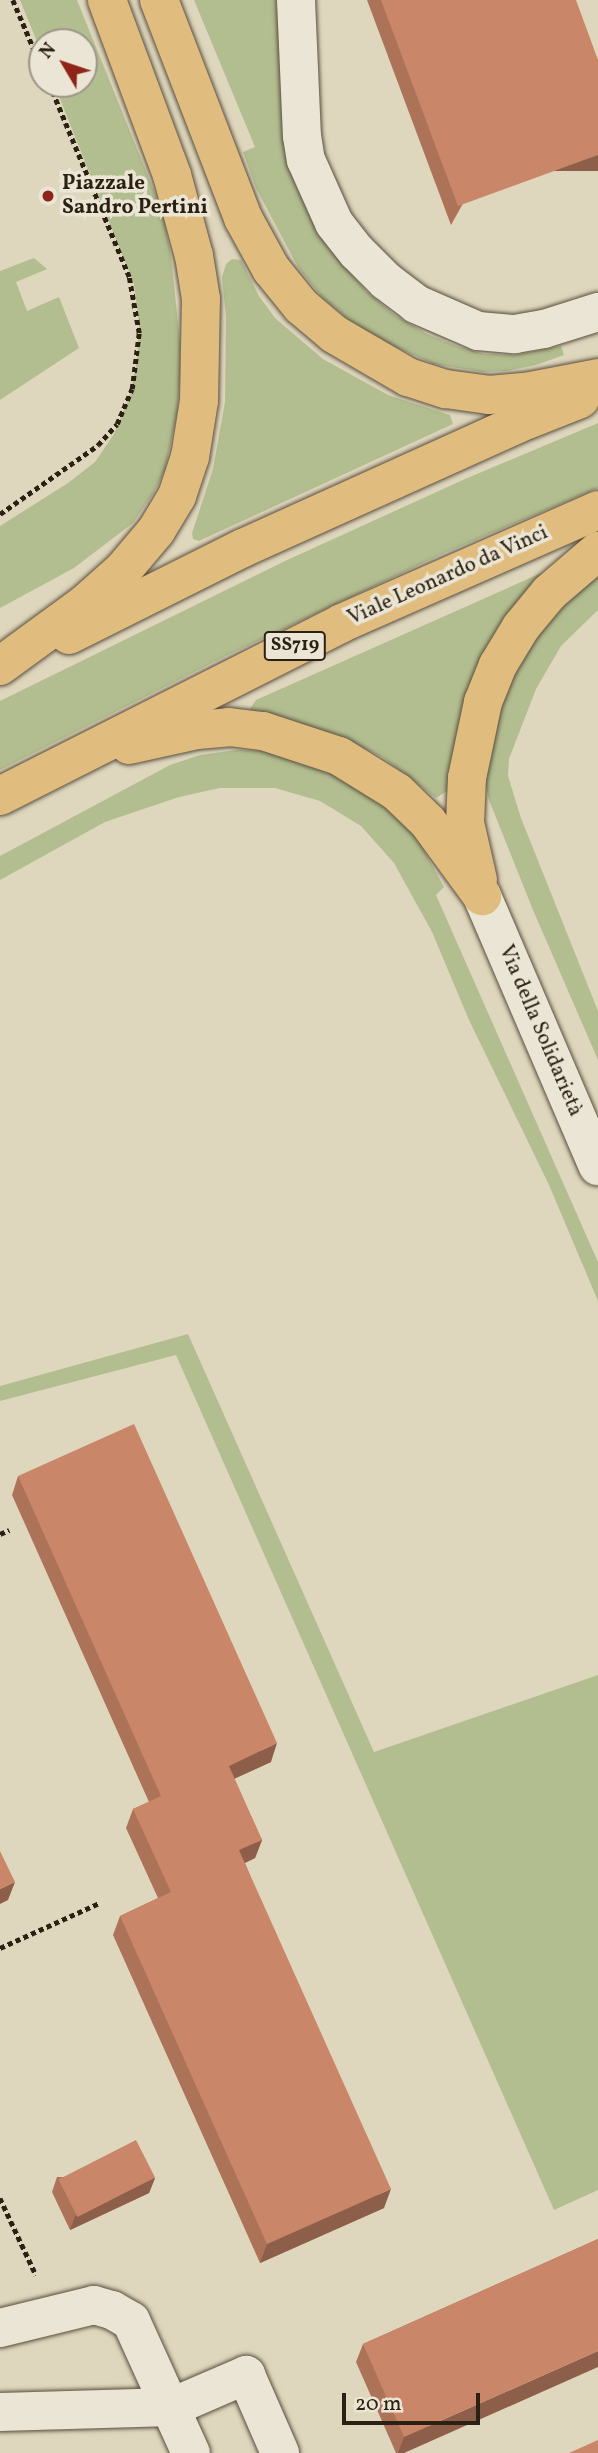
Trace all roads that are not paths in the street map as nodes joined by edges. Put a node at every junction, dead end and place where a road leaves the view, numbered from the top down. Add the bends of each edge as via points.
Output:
1 (107, 0) edge
2 (159, 0) edge
3 (296, 0) edge
4 (598, 312) edge
5 (598, 378) edge
6 (598, 392) edge
7 (598, 510) edge
8 (598, 551) edge
9 (0, 668) edge
10 (53, 767) junction
11 (0, 796) edge
12 (482, 896) junction
13 (598, 1166) edge
14 (0, 2328) edge
15 (172, 2407) junction
16 (0, 2412) edge
17 (191, 2453) edge
18 (280, 2453) edge

1 - 9 highway via 172,175 194,256 201,320 199,401 190,457 177,496 156,531 123,570 86,603
2 - 5 highway via 243,218 271,269 301,306 334,334 408,377 446,390 489,395
3 - 4 street via 306,160 334,223 357,252 416,304 478,331 534,331
6 - 9 highway via 243,548
7 - 10 highway, Viale Leonardo da Vinci / SS719 via 376,607
8 - 12 highway via 549,593 521,627 483,702 467,778 465,823
10 - 11 highway, Viale Leonardo da Vinci / SS719
10 - 12 highway via 197,730 229,727 306,743 369,772 397,792 428,822
12 - 13 street, Via della Solidarietà
14 - 15 street via 93,2305 112,2310 131,2321
15 - 16 street
15 - 17 street
15 - 18 street via 246,2375

